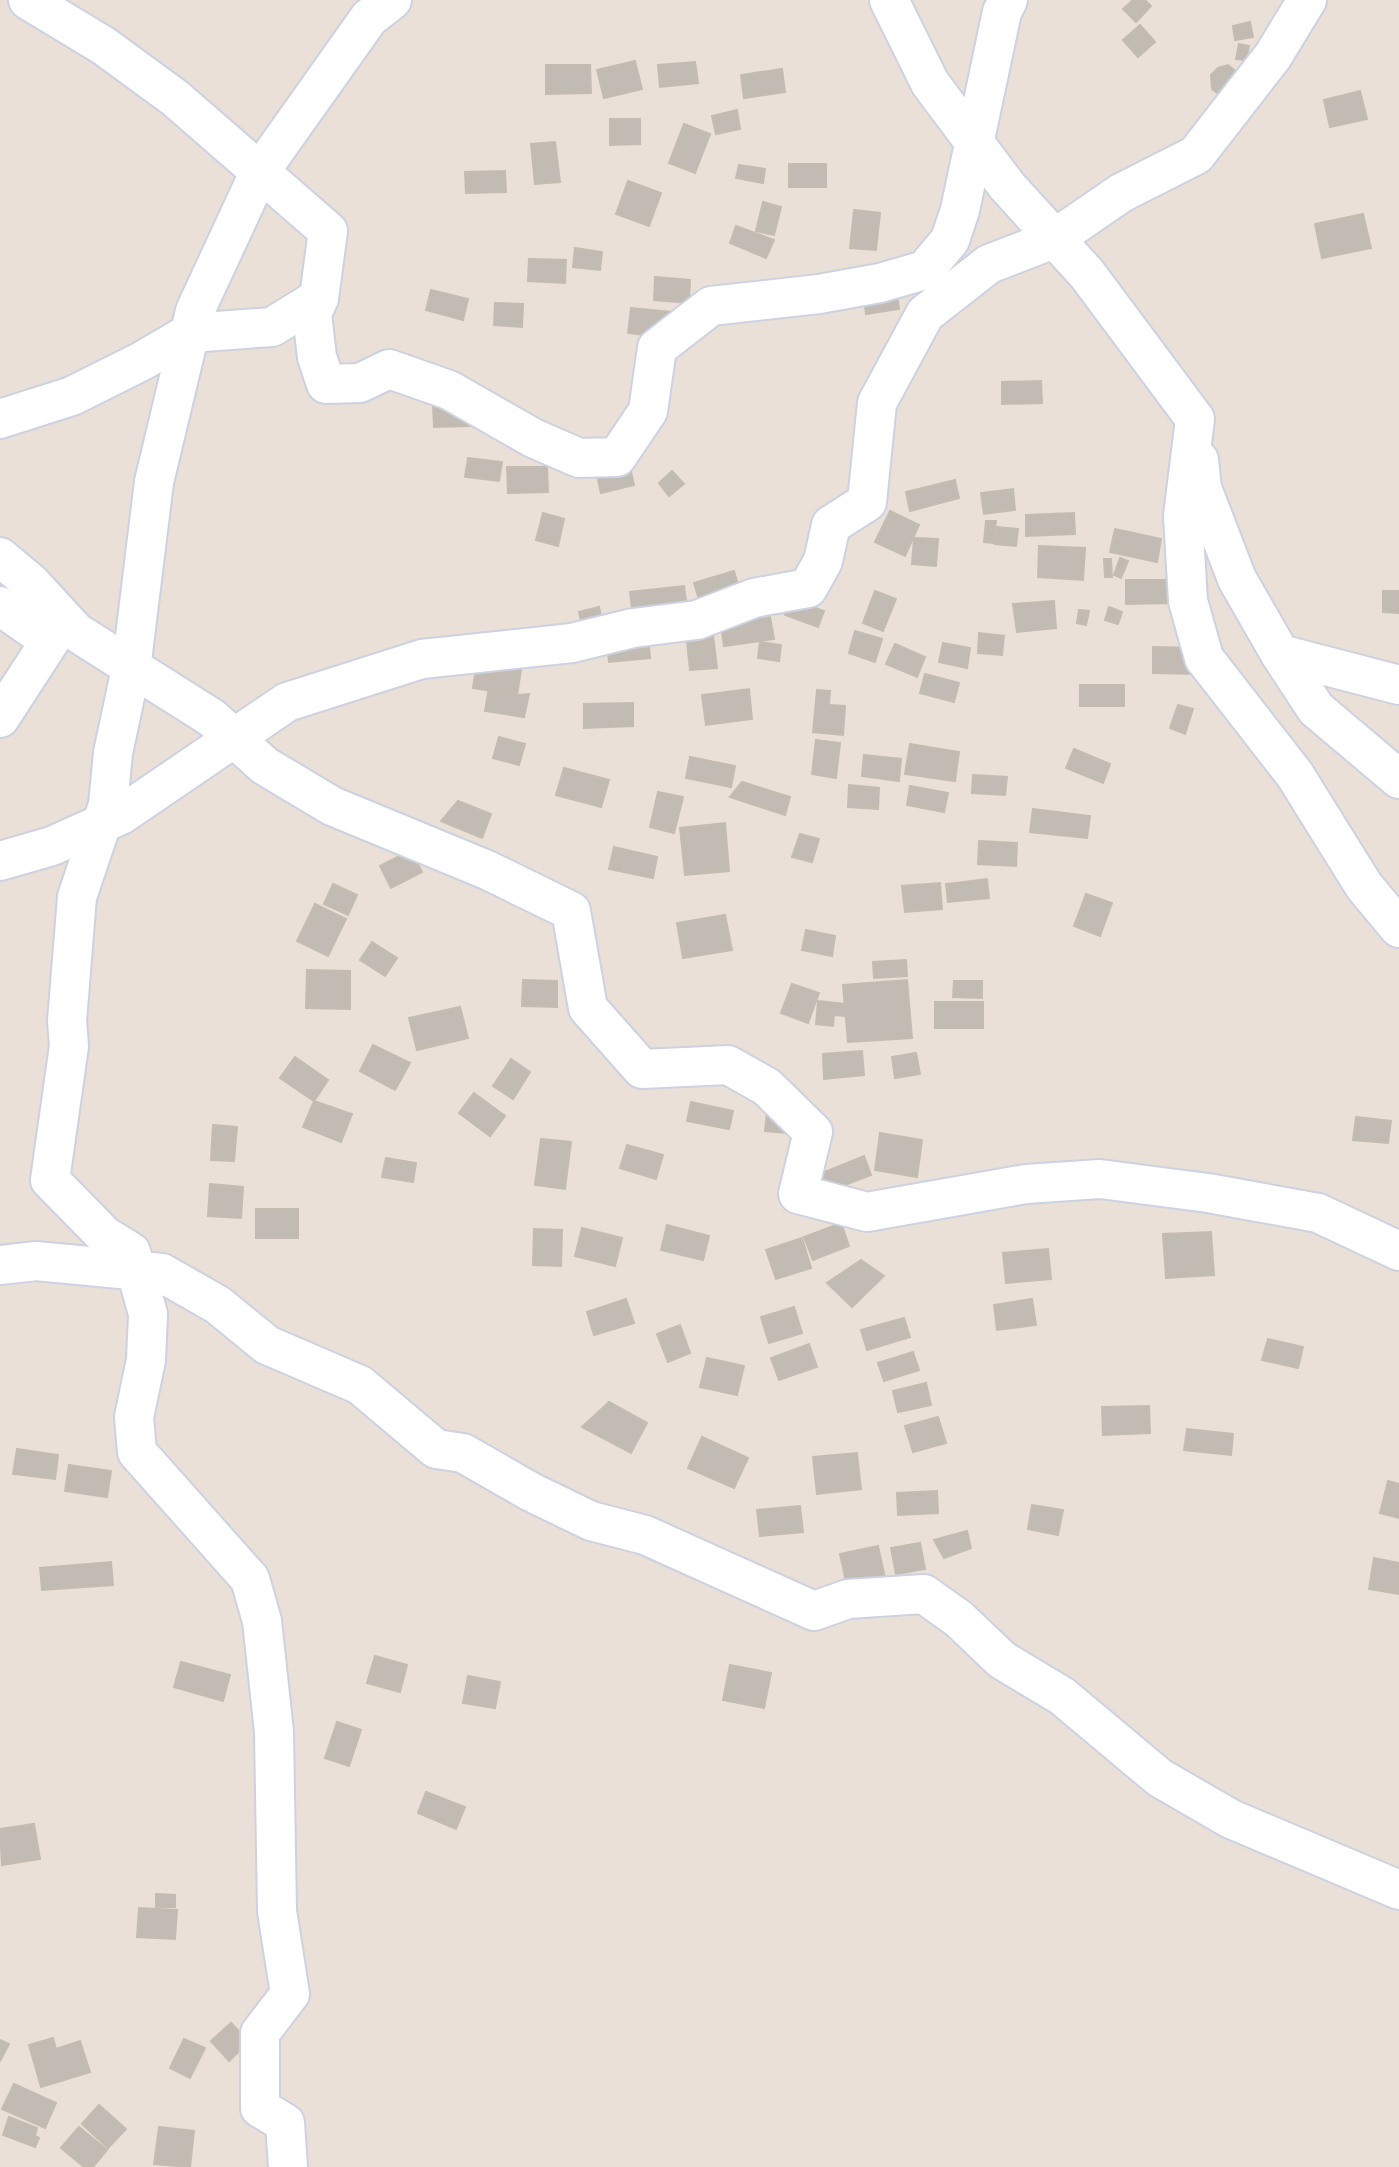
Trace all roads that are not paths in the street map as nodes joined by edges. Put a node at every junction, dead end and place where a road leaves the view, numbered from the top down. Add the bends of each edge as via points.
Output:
1 (28, 0) edge
2 (392, 0) edge
3 (888, 0) edge
4 (1009, 0) edge
5 (1307, 0) edge
6 (975, 142) junction
7 (259, 173) junction
8 (1054, 239) junction
9 (319, 298) junction
10 (190, 333) junction
11 (0, 419) edge
12 (1195, 419) junction
13 (0, 557) edge
14 (0, 606) edge
15 (1280, 654) junction
16 (131, 669) junction
17 (1399, 685) edge
18 (0, 718) edge
19 (235, 738) junction
20 (1399, 779) edge
21 (101, 824) junction
22 (0, 861) edge
23 (1399, 928) edge
24 (1399, 1251) edge
25 (0, 1265) edge
26 (137, 1271) junction
27 (1399, 1890) edge
28 (288, 2167) edge

1 - 7 street via 175,97
2 - 7 street via 369,18
3 - 6 street via 930,83
4 - 6 street via 1002,12
5 - 8 street via 1273,56 1196,155 1121,193
6 - 8 street
6 - 9 street via 950,240 925,270 819,294 711,306 657,348 648,411 618,457 579,458 533,438 449,390 389,369 360,383 326,384 317,357 312,314
7 - 9 street via 328,231
7 - 10 street via 195,311
8 - 12 street via 1087,274
8 - 19 street via 989,264 925,314 877,403 867,502 831,526 823,561 808,588 754,598 697,620 633,628 572,643 422,659 287,702
9 - 10 street via 272,327
10 - 11 street via 72,396
10 - 16 street via 154,482
12 - 15 street via 1202,488 1237,579
12 - 23 street via 1183,516 1188,601 1204,658 1295,775 1364,886
13 - 16 street via 76,632
14 - 18 street via 50,641
15 - 17 street
15 - 20 street via 1316,709
16 - 19 street via 212,718
16 - 21 street
19 - 21 street
19 - 24 street via 265,766 332,806 487,870 571,911 588,1008 642,1069 728,1065 767,1087 813,1132 798,1194 867,1212 1026,1184 1100,1180 1318,1213
21 - 22 street via 52,846
21 - 26 street via 77,897 69,1046 50,1180 105,1236 131,1252
25 - 26 street via 36,1261
26 - 27 street via 162,1273 218,1305 267,1346 360,1385 436,1449 463,1452 591,1521 645,1535 814,1611 848,1599 924,1594 959,1619 1002,1660 1062,1696 1160,1778 1231,1819
26 - 28 street via 148,1314 146,1360 134,1417 137,1452 250,1578 262,1621 274,1732 277,1911 290,1994 260,2033 261,2108 285,2123

